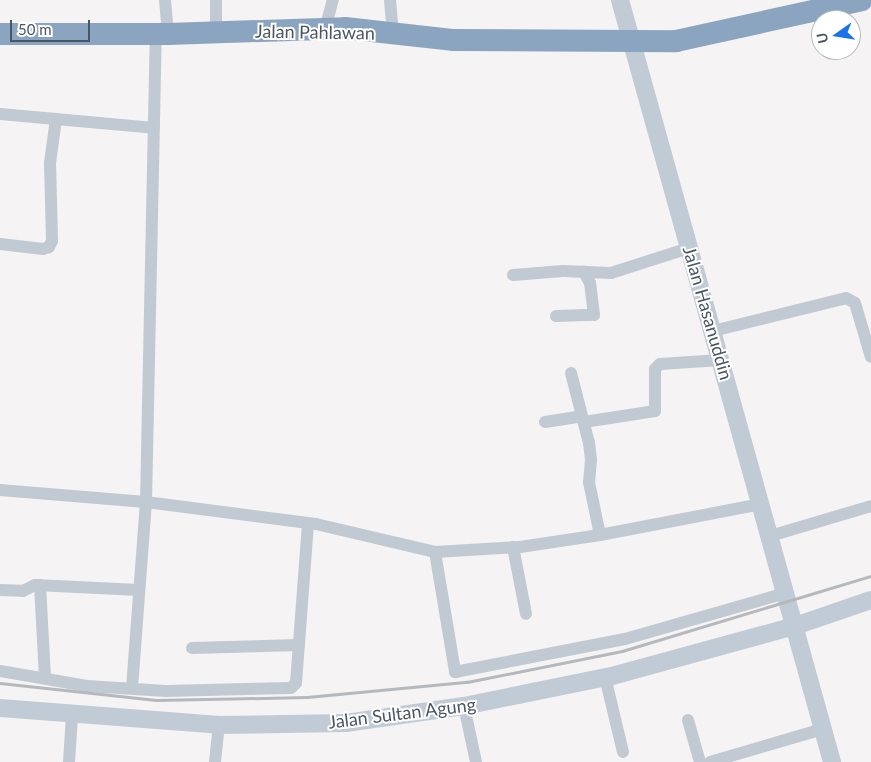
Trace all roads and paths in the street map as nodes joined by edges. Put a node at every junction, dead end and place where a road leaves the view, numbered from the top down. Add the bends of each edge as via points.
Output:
1 (165, 0) edge
2 (216, 0) edge
3 (333, 0) edge
4 (390, 0) edge
5 (620, 0) edge
6 (862, 0) edge
7 (334, 29) junction
8 (216, 32) junction
9 (393, 33) junction
10 (0, 34) edge
11 (162, 34) junction
12 (630, 41) junction
13 (0, 114) edge
14 (56, 119) junction
15 (154, 128) junction
16 (0, 244) edge
17 (689, 248) junction
18 (584, 272) junction
19 (513, 275) dead end
20 (556, 316) dead end
21 (713, 332) junction
22 (871, 357) edge
23 (721, 360) junction
24 (571, 374) dead end
25 (583, 419) junction
26 (545, 422) dead end
27 (0, 490) edge
28 (146, 502) junction
29 (761, 504) junction
30 (871, 506) edge
31 (317, 524) junction
32 (600, 535) junction
33 (770, 536) junction
34 (513, 547) junction
35 (435, 552) junction
36 (40, 585) junction
37 (0, 590) edge
38 (139, 590) junction
39 (785, 593) junction
40 (871, 600) edge
41 (526, 614) dead end
42 (795, 626) junction
43 (299, 645) junction
44 (192, 648) dead end
45 (0, 671) edge
46 (605, 677) junction
47 (45, 678) junction
48 (132, 688) junction
49 (464, 706) junction
50 (0, 708) edge
51 (72, 715) junction
52 (688, 720) dead end
53 (219, 725) junction
54 (823, 729) junction
55 (624, 752) dead end
56 (68, 762) edge
57 (216, 762) edge
58 (476, 762) edge
59 (700, 762) edge
60 (710, 762) edge
61 (832, 762) edge

1 - 11 street
2 - 8 street
3 - 7 street
4 - 9 street
5 - 12 main road, Jalan Hasanuddin
6 - 12 highway, Jalan Pahlawan via 676,41
7 - 8 highway, Jalan Pahlawan
7 - 9 highway, Jalan Pahlawan
8 - 11 highway, Jalan Pahlawan
9 - 12 highway, Jalan Pahlawan via 454,40
10 - 11 highway, Jalan Pahlawan
11 - 15 street
12 - 17 main road, Jalan Hasanuddin
13 - 14 street
14 - 15 street
14 - 16 street via 50,163 52,241 44,249
15 - 28 street
17 - 18 street via 611,273
17 - 21 main road, Jalan Hasanuddin
18 - 19 street
18 - 20 street via 590,283 594,315
21 - 22 street via 846,298 855,304
21 - 23 main road, Jalan Hasanuddin
23 - 25 street via 660,364 655,369 654,411
23 - 29 main road, Jalan Hasanuddin
24 - 25 street
25 - 26 street
25 - 32 street via 591,460 591,499
27 - 28 street
28 - 31 street
28 - 38 street
29 - 32 street
29 - 33 main road, Jalan Hasanuddin
30 - 33 street
31 - 35 street
31 - 43 street
32 - 34 street
33 - 39 main road, Jalan Hasanuddin
34 - 35 street
34 - 41 street
35 - 39 street via 455,672 625,639
36 - 37 street via 23,591
36 - 38 street
36 - 47 street
38 - 48 street
39 - 42 main road, Jalan Hasanuddin
40 - 42 main road, Jalan Sultan Agung
42 - 46 main road, Jalan Sultan Agung
42 - 54 main road, Jalan Hasanuddin
43 - 44 street
43 - 48 street via 296,683 291,688 166,691
45 - 47 street
46 - 49 main road, Jalan Sultan Agung
46 - 55 street
47 - 48 street via 87,686
49 - 53 main road, Jalan Sultan Agung via 346,723
49 - 58 street
50 - 51 main road, Jalan Sultan Agung
51 - 53 main road, Jalan Sultan Agung
51 - 56 street
52 - 59 street
53 - 57 street
54 - 60 street
54 - 61 main road, Jalan Hasanuddin

